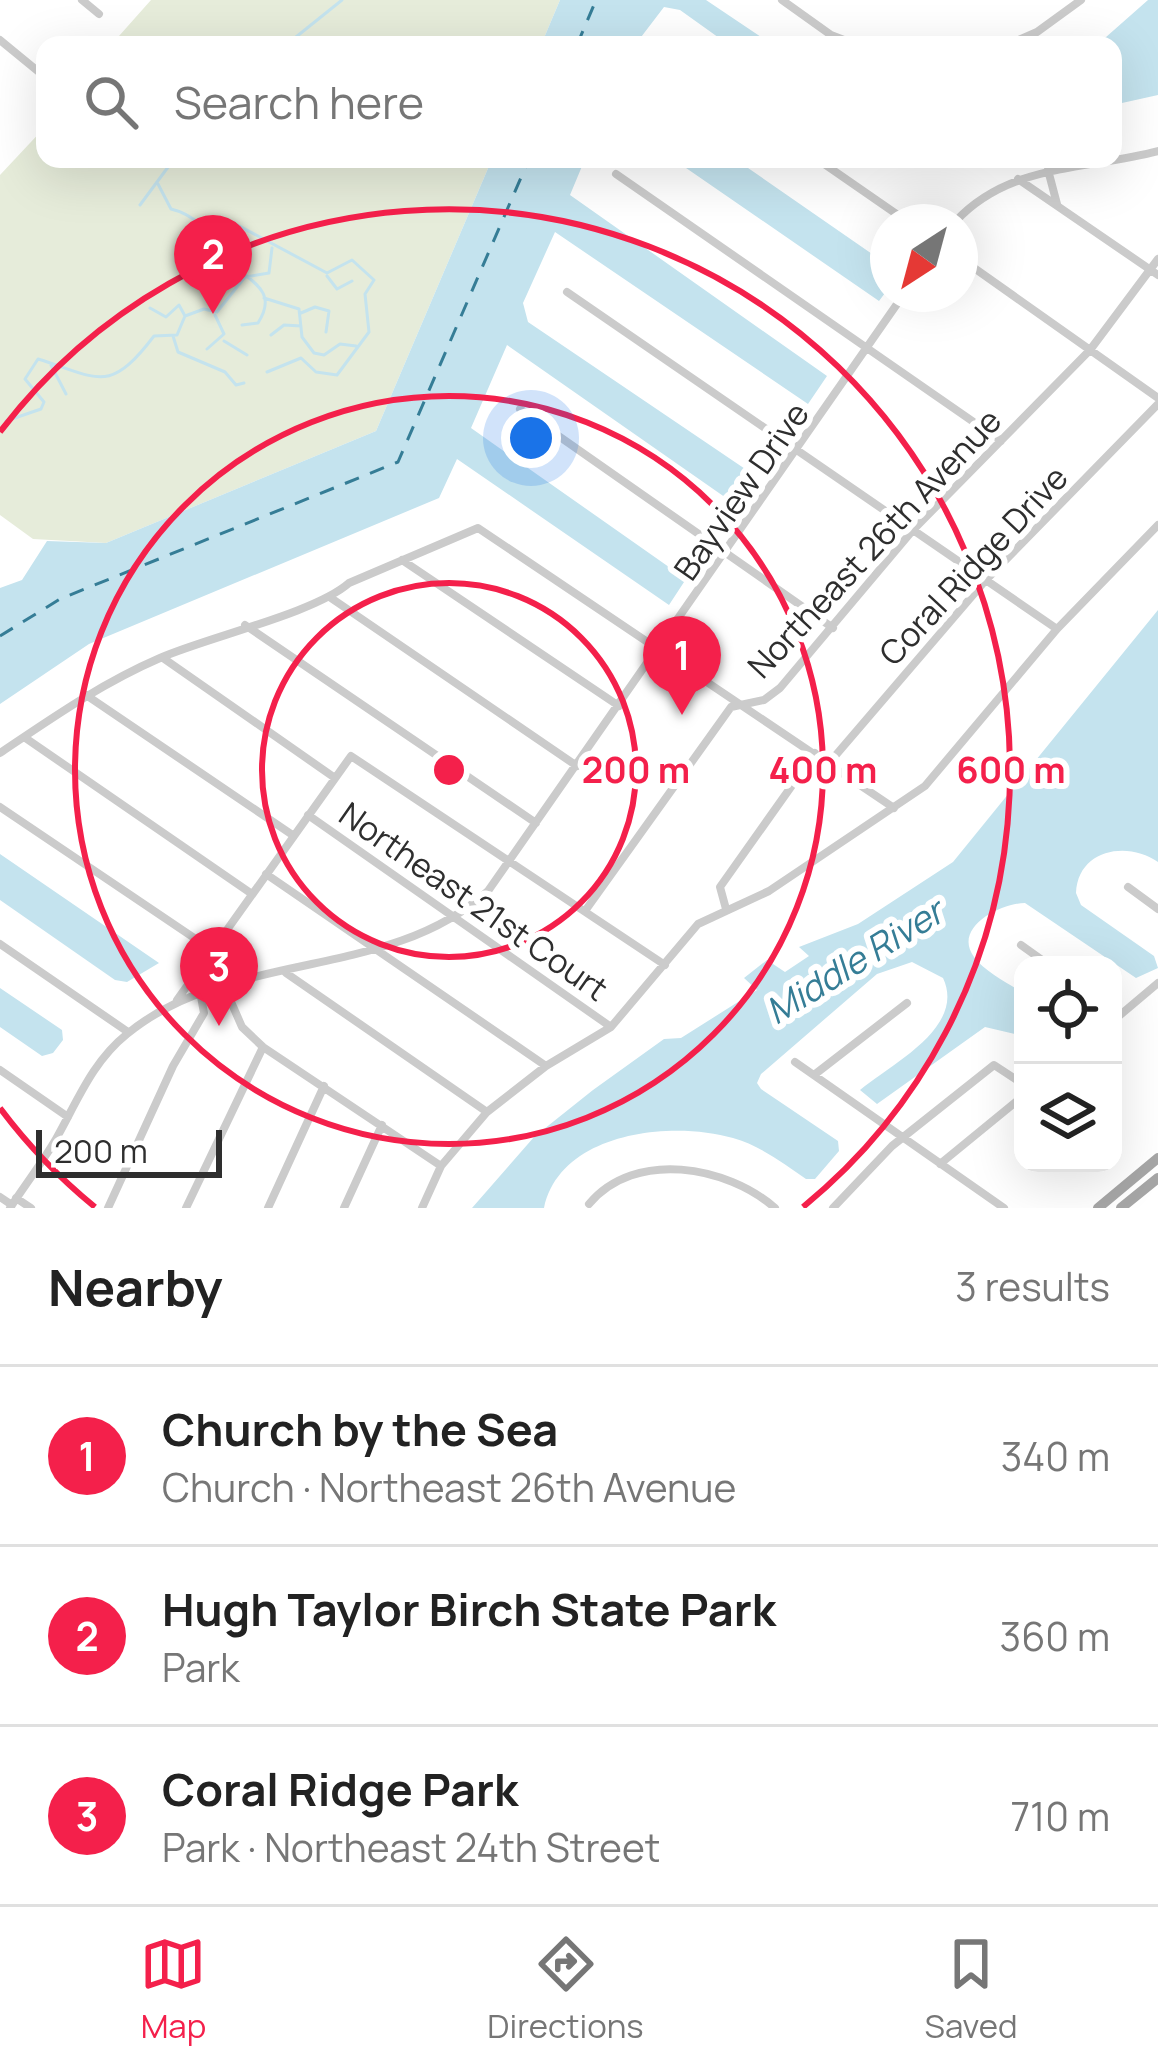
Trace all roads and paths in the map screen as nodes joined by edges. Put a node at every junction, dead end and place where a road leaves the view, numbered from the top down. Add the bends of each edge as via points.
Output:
1 (82, 0) edge
2 (782, 0) edge
3 (1081, 0) edge
4 (100, 14) dead end
5 (836, 36) edge
6 (1027, 36) edge
7 (0, 40) edge
8 (36, 69) edge
9 (1158, 152) edge
10 (1122, 158) edge
11 (830, 168) edge
12 (1060, 168) edge
13 (1048, 170) junction
14 (616, 174) dead end
15 (1018, 179) junction
16 (882, 204) edge
17 (974, 204) edge
18 (1058, 206) junction
19 (1158, 259) edge
20 (978, 271) edge
21 (1154, 273) edge
22 (567, 292) dead end
23 (892, 312) edge
24 (868, 347) junction
25 (1090, 350) junction
26 (1158, 401) edge
27 (520, 409) dead end
28 (1001, 441) junction
29 (797, 452) junction
30 (1158, 525) edge
31 (913, 530) junction
32 (728, 554) junction
33 (401, 559) junction
34 (985, 581) junction
35 (332, 598) junction
36 (245, 625) junction
37 (833, 628) junction
38 (1057, 629) junction
39 (660, 648) junction
40 (161, 657) junction
41 (86, 695) junction
42 (747, 704) junction
43 (619, 706) junction
44 (24, 737) junction
45 (0, 753) edge
46 (815, 753) junction
47 (829, 763) junction
48 (577, 766) junction
49 (335, 778) junction
50 (0, 807) edge
51 (894, 808) junction
52 (308, 815) junction
53 (536, 823) junction
54 (294, 836) junction
55 (511, 860) junction
56 (266, 874) junction
57 (1128, 887) dead end
58 (252, 894) junction
59 (725, 909) junction
60 (1158, 909) edge
61 (585, 911) junction
62 (458, 919) junction
63 (0, 944) edge
64 (1021, 945) dead end
65 (374, 948) junction
66 (212, 950) junction
67 (1036, 956) edge
68 (664, 965) junction
69 (198, 970) junction
70 (284, 972) junction
71 (1158, 983) edge
72 (224, 987) junction
73 (201, 994) junction
74 (175, 1003) junction
75 (907, 1003) dead end
76 (1122, 1011) edge
77 (611, 1027) junction
78 (128, 1032) junction
79 (263, 1047) junction
80 (795, 1062) dead end
81 (546, 1066) junction
82 (0, 1070) edge
83 (814, 1075) junction
84 (1014, 1078) edge
85 (324, 1086) junction
86 (1014, 1103) edge
87 (487, 1112) junction
88 (68, 1117) junction
89 (382, 1126) junction
90 (903, 1138) junction
91 (1158, 1159) edge
92 (940, 1164) junction
93 (442, 1166) junction
94 (1158, 1178) edge
95 (0, 1197) edge
96 (13, 1204) edge
97 (589, 1204) dead end
98 (1130, 1206) edge
99 (32, 1208) edge
100 (108, 1208) edge
101 (186, 1208) edge
102 (268, 1208) edge
103 (344, 1208) edge
104 (422, 1208) edge
105 (775, 1208) edge
106 (833, 1208) edge
107 (1004, 1208) edge
108 (1098, 1208) edge

1 - 4 street
2 - 5 street
3 - 6 street
7 - 8 street
9 - 10 street
11 - 16 street
12 - 13 street
13 - 15 street
13 - 18 street
14 - 24 street
15 - 17 street
15 - 18 street
18 - 21 street
19 - 21 street, Northeast 26th Avenue
20 - 25 street
21 - 25 street, Northeast 26th Avenue
22 - 29 street
23 - 24 street, Bayview Drive
24 - 28 street
24 - 29 street, Bayview Drive
25 - 26 street
25 - 28 street, Northeast 26th Avenue
26 - 34 street, Coral Ridge Drive
27 - 32 street
28 - 31 street, Northeast 26th Avenue
29 - 31 street
29 - 32 street, Bayview Drive
30 - 38 street
31 - 34 street
31 - 37 street, Northeast 26th Avenue
32 - 37 street
32 - 39 street, Bayview Drive
33 - 35 street
33 - 39 street via 486,529
33 - 43 street
34 - 38 street
34 - 47 street, Coral Ridge Drive
35 - 36 street
35 - 48 street
36 - 40 street
36 - 53 street
37 - 42 street, Northeast 26th Avenue via 780,688
38 - 51 street via 925,786
39 - 42 street
39 - 43 street, Bayview Drive
40 - 41 street
40 - 49 street, Northeast 21st Court
41 - 44 street
41 - 54 street
42 - 46 street
42 - 61 street, Northeast 26th Avenue via 731,707
43 - 48 street, Bayview Drive
44 - 45 street
44 - 58 street
46 - 47 street
46 - 59 street via 720,887
47 - 51 street
48 - 53 street, Bayview Drive
49 - 52 street
49 - 55 street via 351,756
50 - 66 street
51 - 59 street via 769,891
52 - 54 street
52 - 62 street, Northeast 21st Court
53 - 55 street, Bayview Drive
54 - 56 street
55 - 61 street
55 - 62 street, Bayview Drive
56 - 58 street
56 - 65 street
57 - 60 street
58 - 66 street
59 - 68 street via 698,924
61 - 68 street
62 - 65 street, Bayview Drive
62 - 77 street, Northeast 21st Court
63 - 78 street
64 - 67 street
65 - 70 street, Bayview Drive
65 - 81 street
66 - 69 street
68 - 77 street
69 - 73 street
69 - 74 street
70 - 72 street, Bayview Drive
70 - 87 street
71 - 76 street
72 - 73 street, Bayview Drive
72 - 79 street via 242,1027
73 - 74 street, Bayview Drive
73 - 100 street via 204,1013
74 - 78 street, Bayview Drive
75 - 83 street
77 - 81 street
78 - 88 street, Bayview Drive
79 - 85 street
79 - 101 street
80 - 83 street
81 - 87 street
82 - 88 street
83 - 90 street
84 - 90 street via 994,1065
85 - 89 street
85 - 102 street
86 - 92 street
87 - 93 street
88 - 96 street, Bayview Drive
89 - 93 street
89 - 103 street
90 - 92 street
90 - 106 street
91 - 108 main road
92 - 107 street
93 - 104 street
94 - 98 main road
95 - 96 street
96 - 99 street
97 - 105 street via 616,1182 652,1170 704,1171 756,1191

